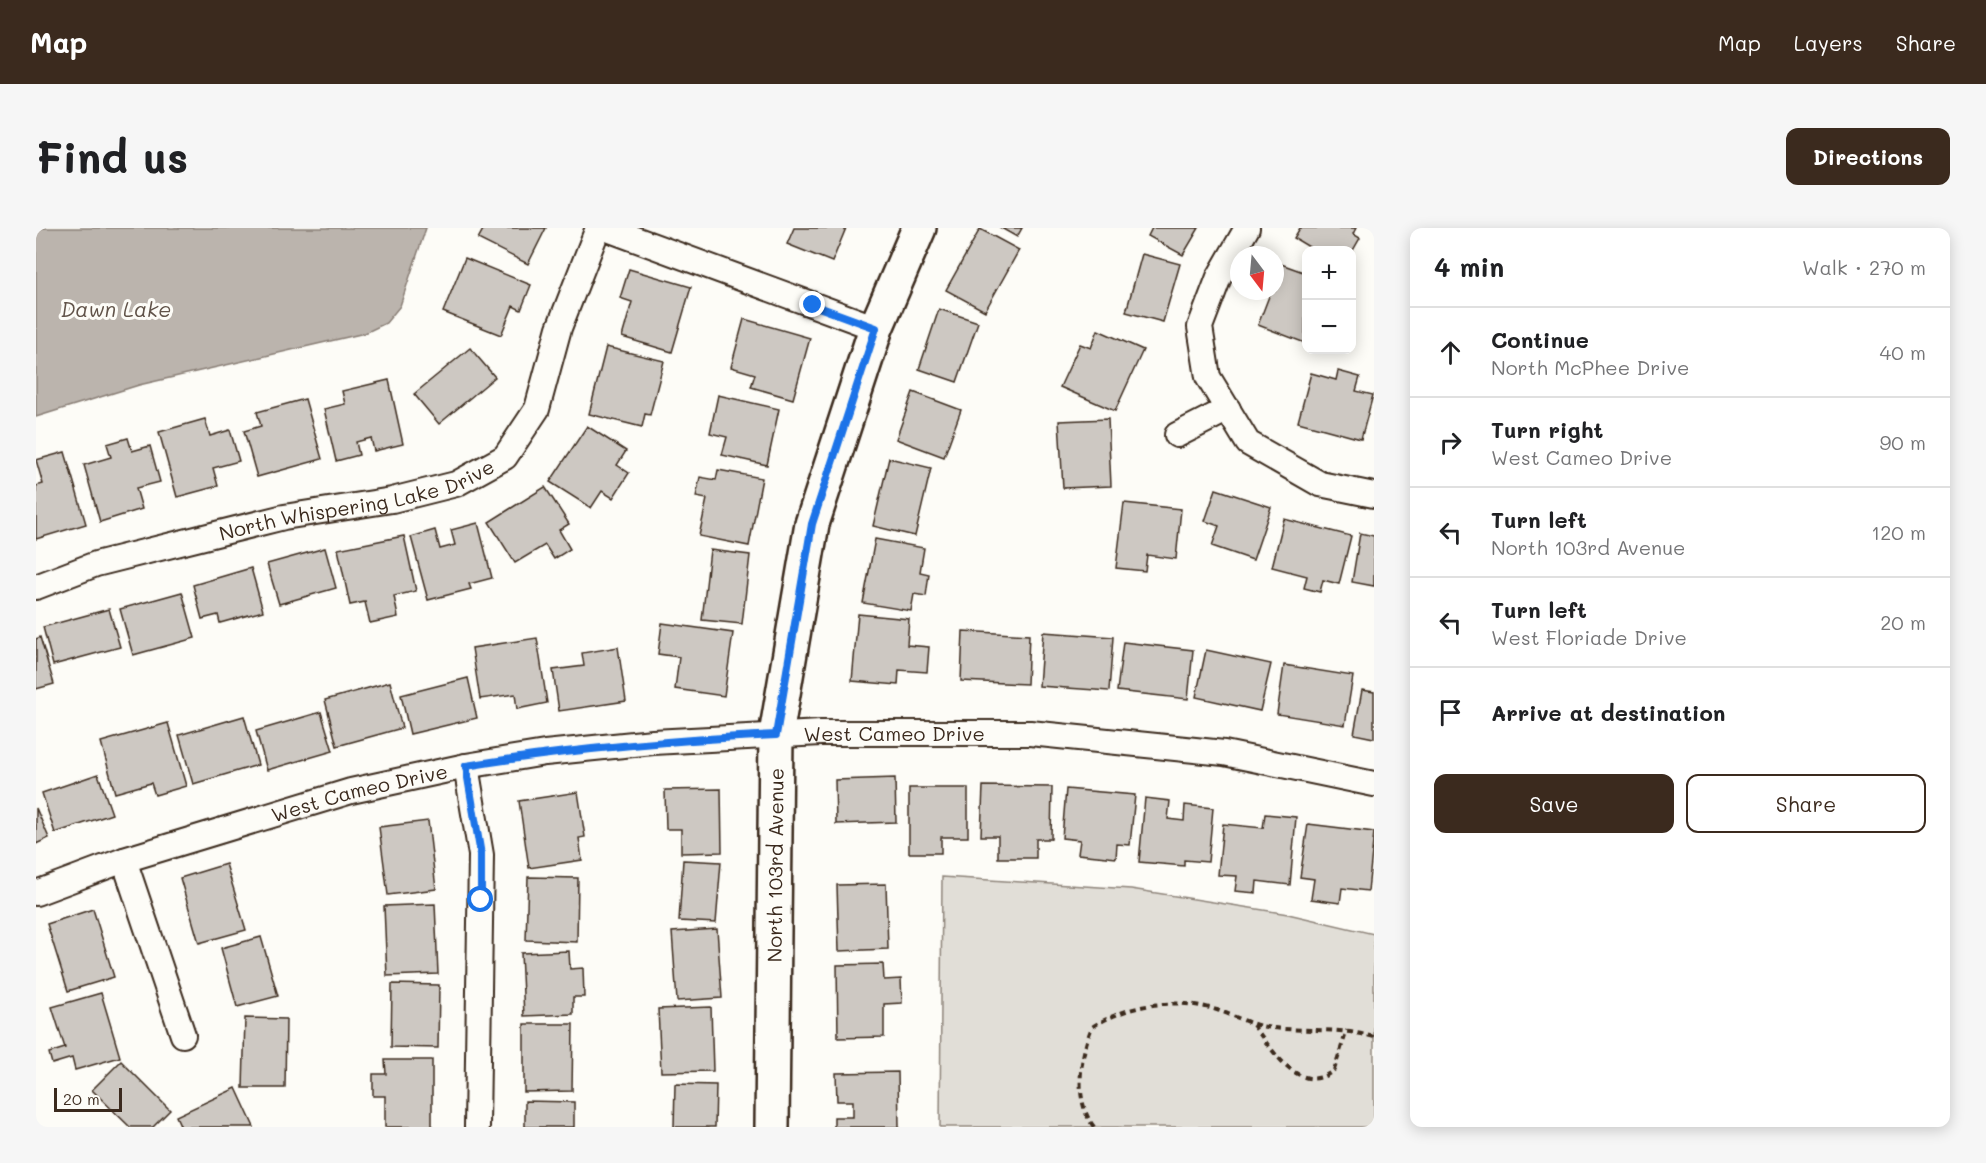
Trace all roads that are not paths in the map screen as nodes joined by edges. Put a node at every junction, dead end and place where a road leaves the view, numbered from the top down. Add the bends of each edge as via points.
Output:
1 (598, 228) edge
2 (605, 228) edge
3 (920, 228) edge
4 (1247, 228) edge
5 (876, 328) junction
6 (1228, 409) junction
7 (1177, 435) dead end
8 (1374, 495) edge
9 (36, 587) edge
10 (776, 735) junction
11 (466, 766) junction
12 (1374, 784) edge
13 (124, 860) junction
14 (36, 893) edge
15 (183, 1035) dead end
16 (477, 1127) edge
17 (772, 1127) edge

1 - 9 street, North Whispering Lake Drive via 560,328 537,410 505,457 456,484 392,500 284,517 96,564
2 - 5 street
3 - 5 street, North 103rd Avenue
4 - 6 street via 1219,277 1200,327 1208,377
5 - 10 street, North 103rd Avenue via 812,524
6 - 7 street
6 - 8 street via 1248,443 1320,484
10 - 11 street, West Cameo Drive via 653,742
10 - 12 street, West Cameo Drive via 1030,733 1224,753
10 - 17 street, North 103rd Avenue
11 - 13 street, West Cameo Drive via 351,791
11 - 16 street via 481,855
13 - 14 street, West Cameo Drive
13 - 15 street

